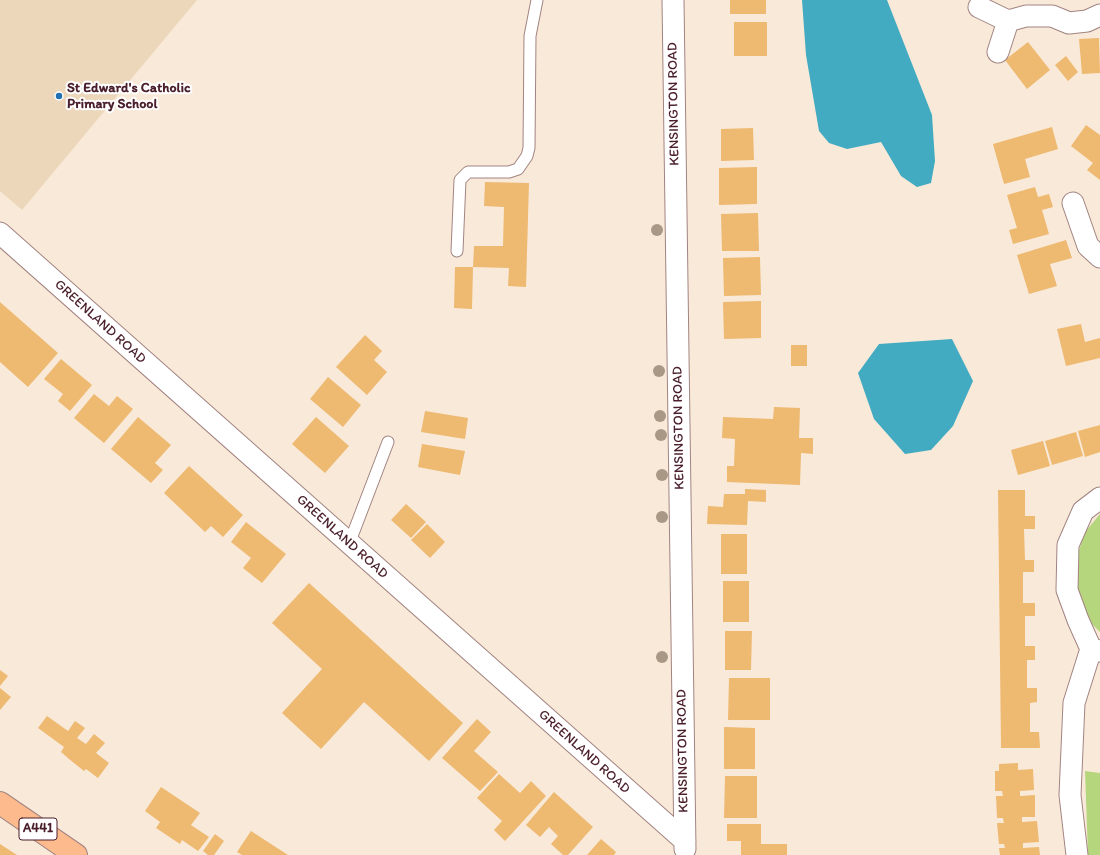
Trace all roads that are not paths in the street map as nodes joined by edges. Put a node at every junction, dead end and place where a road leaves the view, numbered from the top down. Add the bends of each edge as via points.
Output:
1 (537, 0) edge
2 (673, 0) edge
3 (978, 7) dead end
4 (1100, 15) edge
5 (1008, 21) junction
6 (998, 52) dead end
7 (1072, 203) dead end
8 (0, 233) edge
9 (457, 251) dead end
10 (1100, 257) edge
11 (388, 442) dead end
12 (1100, 498) edge
13 (349, 544) junction
14 (1096, 650) edge
15 (0, 803) edge
16 (685, 848) edge
17 (76, 855) edge
18 (1077, 855) edge

1 - 9 lane via 530,36 527,156 518,169 510,172 468,172 460,180
2 - 16 street, KENSINGTON ROAD
3 - 5 street
4 - 5 street via 1087,22 1069,23 1052,16 1033,16
5 - 6 street
7 - 10 street via 1088,246
8 - 13 street, GREENLAND ROAD
11 - 13 lane
12 - 14 street via 1083,512 1068,545 1067,590 1078,620
13 - 16 street, GREENLAND ROAD
14 - 18 street via 1074,703 1070,795
15 - 17 main road, A441

